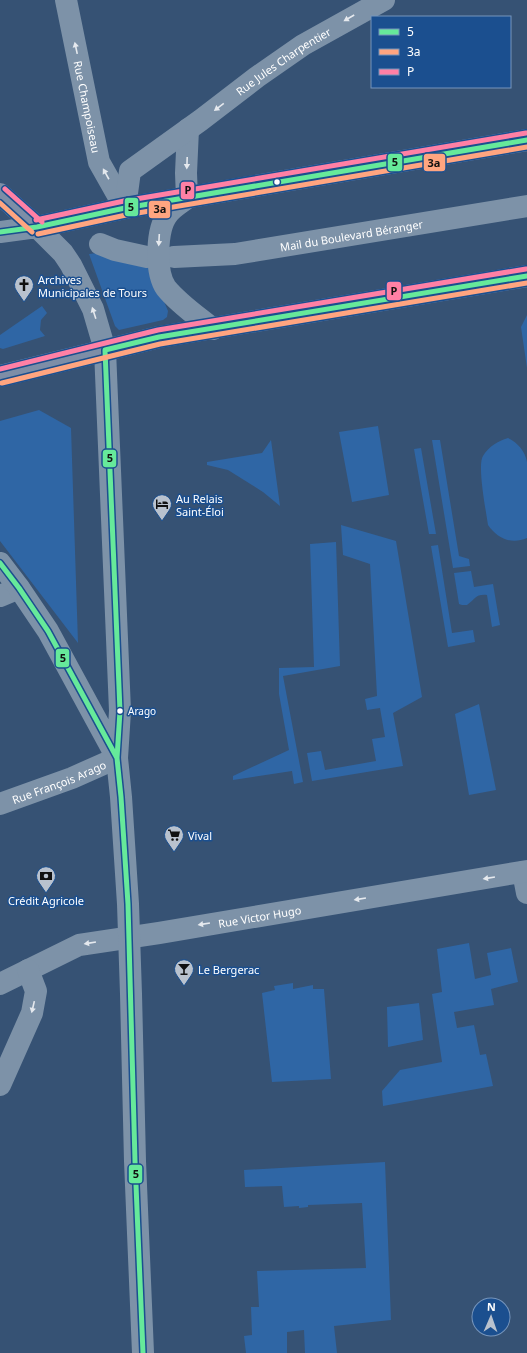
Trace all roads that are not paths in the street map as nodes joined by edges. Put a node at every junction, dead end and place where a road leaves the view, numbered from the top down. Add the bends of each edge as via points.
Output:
1 (66, 0) edge
2 (384, 0) edge
3 (188, 129) junction
4 (527, 140) edge
5 (0, 194) edge
6 (187, 198) junction
7 (527, 206) edge
8 (125, 208) junction
9 (36, 226) junction
10 (0, 232) edge
11 (100, 244) dead end
12 (147, 257) dead end
13 (174, 257) dead end
14 (527, 276) edge
15 (213, 329) junction
16 (105, 350) junction
17 (0, 376) edge
18 (0, 563) edge
19 (10, 592) edge
20 (117, 758) junction
21 (0, 804) edge
22 (525, 872) edge
23 (527, 893) edge
24 (129, 937) junction
25 (28, 970) junction
26 (0, 984) edge
27 (0, 1085) edge
28 (142, 1353) edge

8 -> 1 street, Rue Champoiseau via 99,162
2 -> 3 street, Rue Jules Charpentier via 304,45
3 -> 6 street
3 - 8 street, Rue Jules Charpentier via 130,171
4 - 6 main road
5 - 9 main road
6 - 8 main road
6 -> 15 street via 168,214 159,235 160,274 166,287 178,301
7 - 13 street, Mail du Boulevard Béranger via 235,254
8 - 9 main road
9 - 10 street
16 -> 9 street via 93,309 71,265 64,253
11 - 12 street
14 - 15 main road
15 - 16 main road via 159,337
16 - 17 main road
16 - 20 street via 120,711
18 - 19 street
19 - 20 street via 48,631
20 - 21 street, Rue François Arago via 72,778
20 - 24 street
22 - 23 street
22 -> 24 street, Rue Victor Hugo
24 -> 25 street, Rue Victor Hugo via 79,945
24 - 28 street
25 - 26 street, Rue Victor Hugo
25 -> 27 street via 36,991 32,1012

